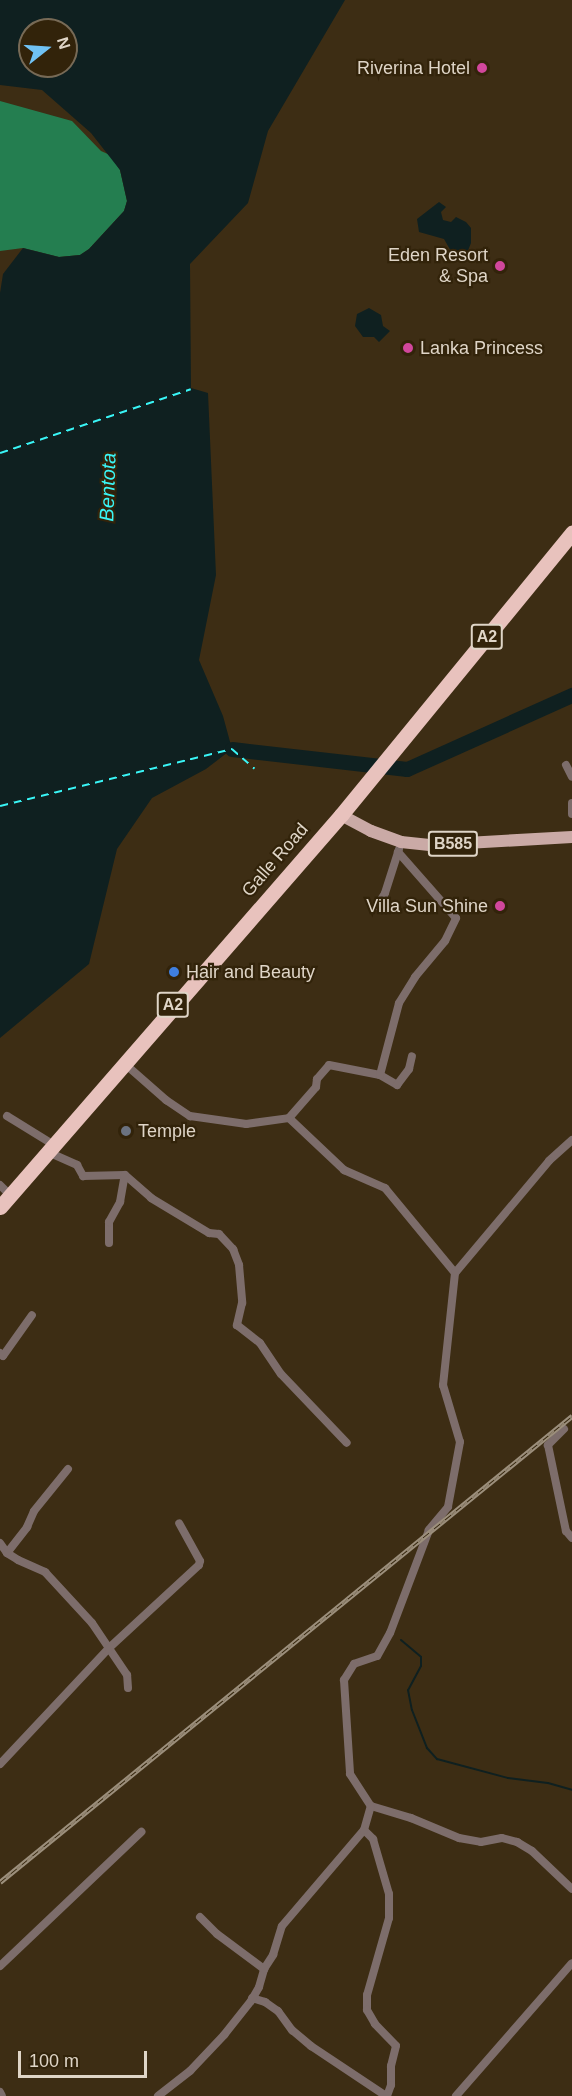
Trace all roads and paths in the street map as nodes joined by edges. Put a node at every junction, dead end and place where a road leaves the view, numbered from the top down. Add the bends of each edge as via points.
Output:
1 (572, 533) edge
2 (566, 765) dead end
3 (572, 777) edge
4 (572, 803) edge
5 (345, 810) junction
6 (572, 814) edge
7 (572, 837) edge
8 (399, 847) junction
9 (377, 906) dead end
10 (412, 1056) dead end
11 (125, 1064) junction
12 (380, 1075) junction
13 (7, 1116) dead end
14 (289, 1118) junction
15 (572, 1140) edge
16 (51, 1148) junction
17 (125, 1175) junction
18 (3, 1196) edge
19 (109, 1243) dead end
20 (455, 1273) junction
21 (32, 1315) dead end
22 (0, 1353) edge
23 (564, 1430) dead end
24 (347, 1443) dead end
25 (68, 1469) dead end
26 (179, 1523) dead end
27 (572, 1538) edge
28 (0, 1543) edge
29 (7, 1553) junction
30 (109, 1648) junction
31 (128, 1688) dead end
32 (0, 1764) edge
33 (371, 1806) junction
34 (364, 1830) junction
35 (141, 1832) dead end
36 (572, 1889) edge
37 (200, 1917) dead end
38 (572, 1963) edge
39 (0, 1966) edge
40 (264, 1969) junction
41 (252, 1998) junction
42 (0, 2092) edge
43 (2, 2096) edge
44 (158, 2096) edge
45 (386, 2096) edge
46 (456, 2096) edge

1 - 5 highway, Galle Road / A2
2 - 3 street
4 - 6 street
5 - 8 main road, B585
5 - 11 highway, Galle Road / A2
7 - 8 main road, B585
8 - 9 street via 386,893
8 - 12 street via 456,918 445,941 399,1003
10 - 12 street via 409,1069 397,1085
11 - 14 street via 190,1116 246,1124
11 - 16 highway, Galle Road / A2
12 - 14 street via 329,1065
13 - 16 street
14 - 20 street via 344,1170 385,1188
15 - 20 street via 549,1161
16 - 17 street via 77,1166 83,1176
16 - 18 highway, Galle Road / A2
17 - 19 street via 120,1202 109,1222
17 - 24 street via 151,1198 209,1233 219,1234 233,1249 242,1286 237,1325 260,1343 310,1407
20 - 33 street via 443,1385 460,1442 448,1508 429,1530 390,1633 377,1656 354,1664 345,1680 350,1774
21 - 22 street via 3,1356
23 - 27 street via 548,1445 566,1530
25 - 29 street
26 - 30 street via 199,1565
28 - 29 street
29 - 30 street via 45,1572 92,1623
30 - 31 street via 127,1674
30 - 32 street
33 - 34 street
33 - 36 street via 459,1838 517,1842
34 - 40 street via 282,1926
34 - 45 street via 372,1839 389,1894 389,1918 367,1995 367,2010 396,2046
35 - 39 street
37 - 40 street
38 - 46 street
40 - 41 street
41 - 44 street via 217,2042
41 - 45 street via 278,2011 291,2030 311,2046
42 - 43 street

